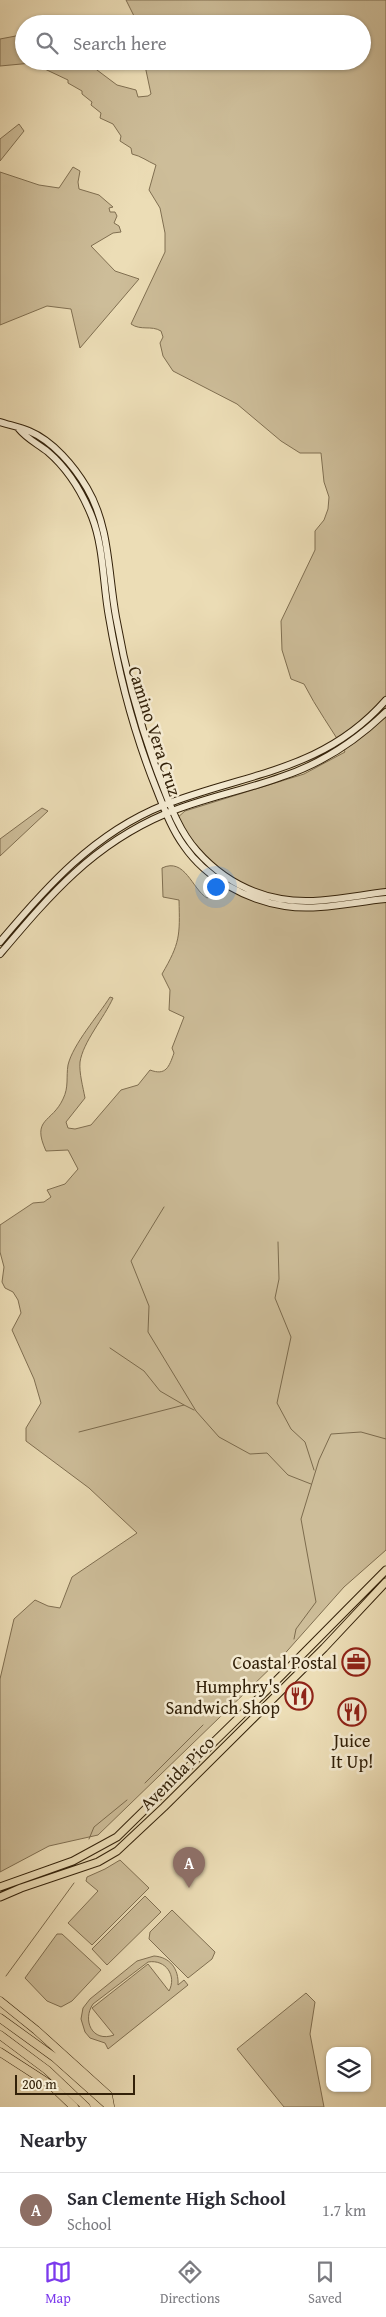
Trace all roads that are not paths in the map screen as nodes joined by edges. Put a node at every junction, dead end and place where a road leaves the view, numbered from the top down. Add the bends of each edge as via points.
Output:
1 (0, 422) edge
2 (386, 700) edge
3 (386, 712) edge
4 (166, 805) junction
5 (169, 812) junction
6 (386, 892) edge
7 (386, 899) edge
8 (0, 942) edge
9 (0, 954) edge
10 (386, 1571) edge
11 (386, 1582) edge
12 (319, 1638) junction
13 (324, 1648) junction
14 (111, 1841) junction
15 (117, 1851) junction
16 (20, 1878) junction
17 (0, 1887) edge
18 (2, 1896) edge
19 (0, 2001) edge
20 (0, 2018) edge
21 (0, 2035) edge
22 (0, 2052) edge
23 (74, 2107) edge
24 (86, 2107) edge
25 (110, 2107) edge

1 - 4 main road, Camino Vera Cruz via 28,430 63,456 80,476 96,505 105,539 132,696
2 - 4 main road via 356,728 307,759 279,771
3 - 5 main road via 360,735 312,765
4 - 5 main road, Camino Vera Cruz
4 - 8 main road via 124,825 74,861
5 - 6 main road, Camino Vera Cruz via 197,851 227,877 254,892 297,901
5 - 7 main road, Camino Vera Cruz via 184,846 208,872 243,894 300,907
5 - 9 main road via 133,829 78,868 52,892
10 - 12 highway, Avenida Pico
11 - 13 highway, Avenida Pico
12 - 13 highway
12 - 14 highway, Avenida Pico
13 - 15 highway, Avenida Pico
14 - 15 highway
14 - 16 highway, Avenida Pico via 73,1861
15 - 18 highway, Avenida Pico via 98,1862
16 - 17 highway, Avenida Pico
16 - 18 highway
19 - 25 highway via 108,2095
20 - 25 highway via 54,2057
21 - 24 highway via 47,2070
22 - 23 highway via 50,2085

